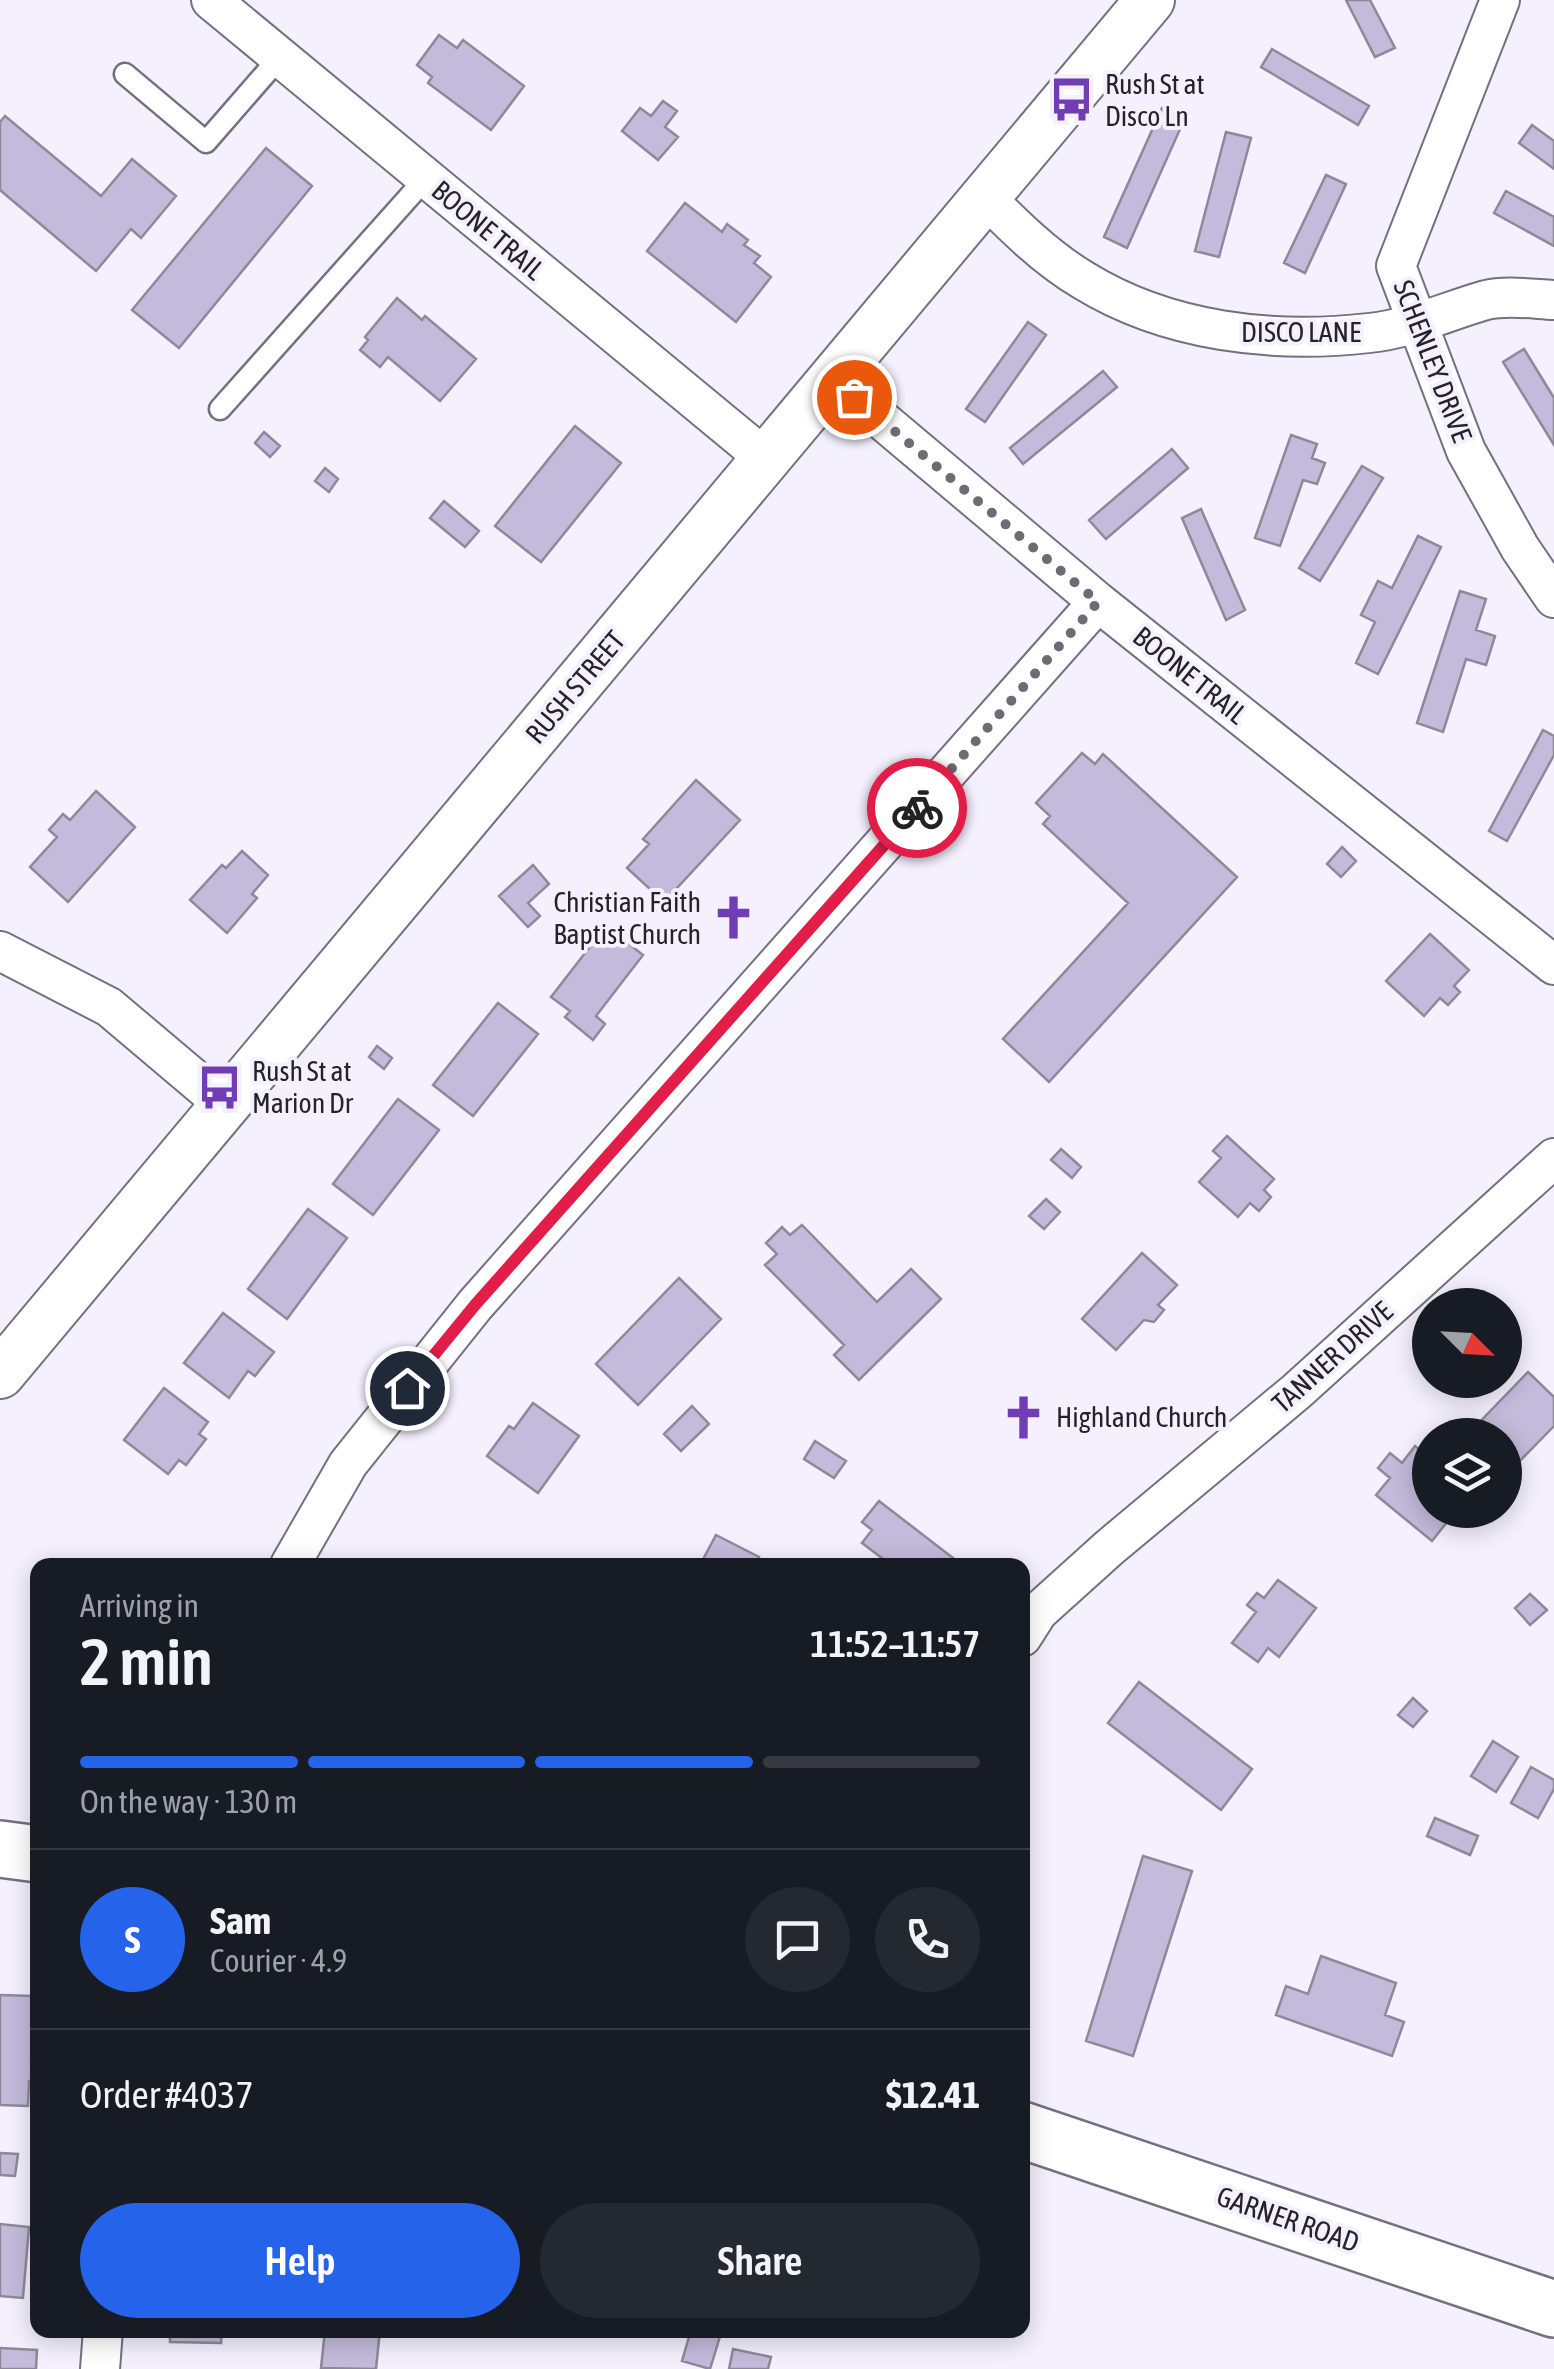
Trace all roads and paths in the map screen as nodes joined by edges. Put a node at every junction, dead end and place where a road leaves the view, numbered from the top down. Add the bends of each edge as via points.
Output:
1 (211, 0) edge
2 (1150, 0) edge
3 (1500, 0) edge
4 (280, 57) junction
5 (124, 74) dead end
6 (426, 178) junction
7 (985, 196) junction
8 (1554, 300) edge
9 (1418, 324) junction
10 (832, 378) junction
11 (220, 409) dead end
12 (766, 458) junction
13 (1554, 598) edge
14 (1098, 602) junction
15 (0, 951) edge
16 (1554, 965) edge
17 (225, 1105) junction
18 (1554, 1158) edge
19 (0, 1374) edge
20 (294, 1558) edge
21 (1030, 1624) edge
22 (0, 1849) edge
23 (30, 1853) edge
24 (1030, 2133) edge
25 (1554, 2309) edge
26 (102, 2338) edge
27 (100, 2369) edge

1 - 4 street, BOONE TRAIL
2 - 7 street, RUSH STREET
3 - 9 street, SCHENLEY DRIVE via 1396,266
4 - 5 lane via 206,142
4 - 6 street, BOONE TRAIL
6 - 11 lane
6 - 12 street, BOONE TRAIL
7 - 9 street, DISCO LANE via 1082,280 1175,320 1271,337 1370,334
7 - 10 street, RUSH STREET
8 - 9 street, DISCO LANE via 1490,299
9 - 13 street, SCHENLEY DRIVE via 1466,451
10 - 12 street, RUSH STREET
10 - 14 street, BOONE TRAIL
12 - 17 street, RUSH STREET
14 - 16 street, BOONE TRAIL
14 - 20 street via 475,1305 348,1464
15 - 17 street via 109,1007
17 - 19 street, RUSH STREET
18 - 21 street, TANNER DRIVE
22 - 23 main road
24 - 25 main road, GARNER ROAD
26 - 27 street

